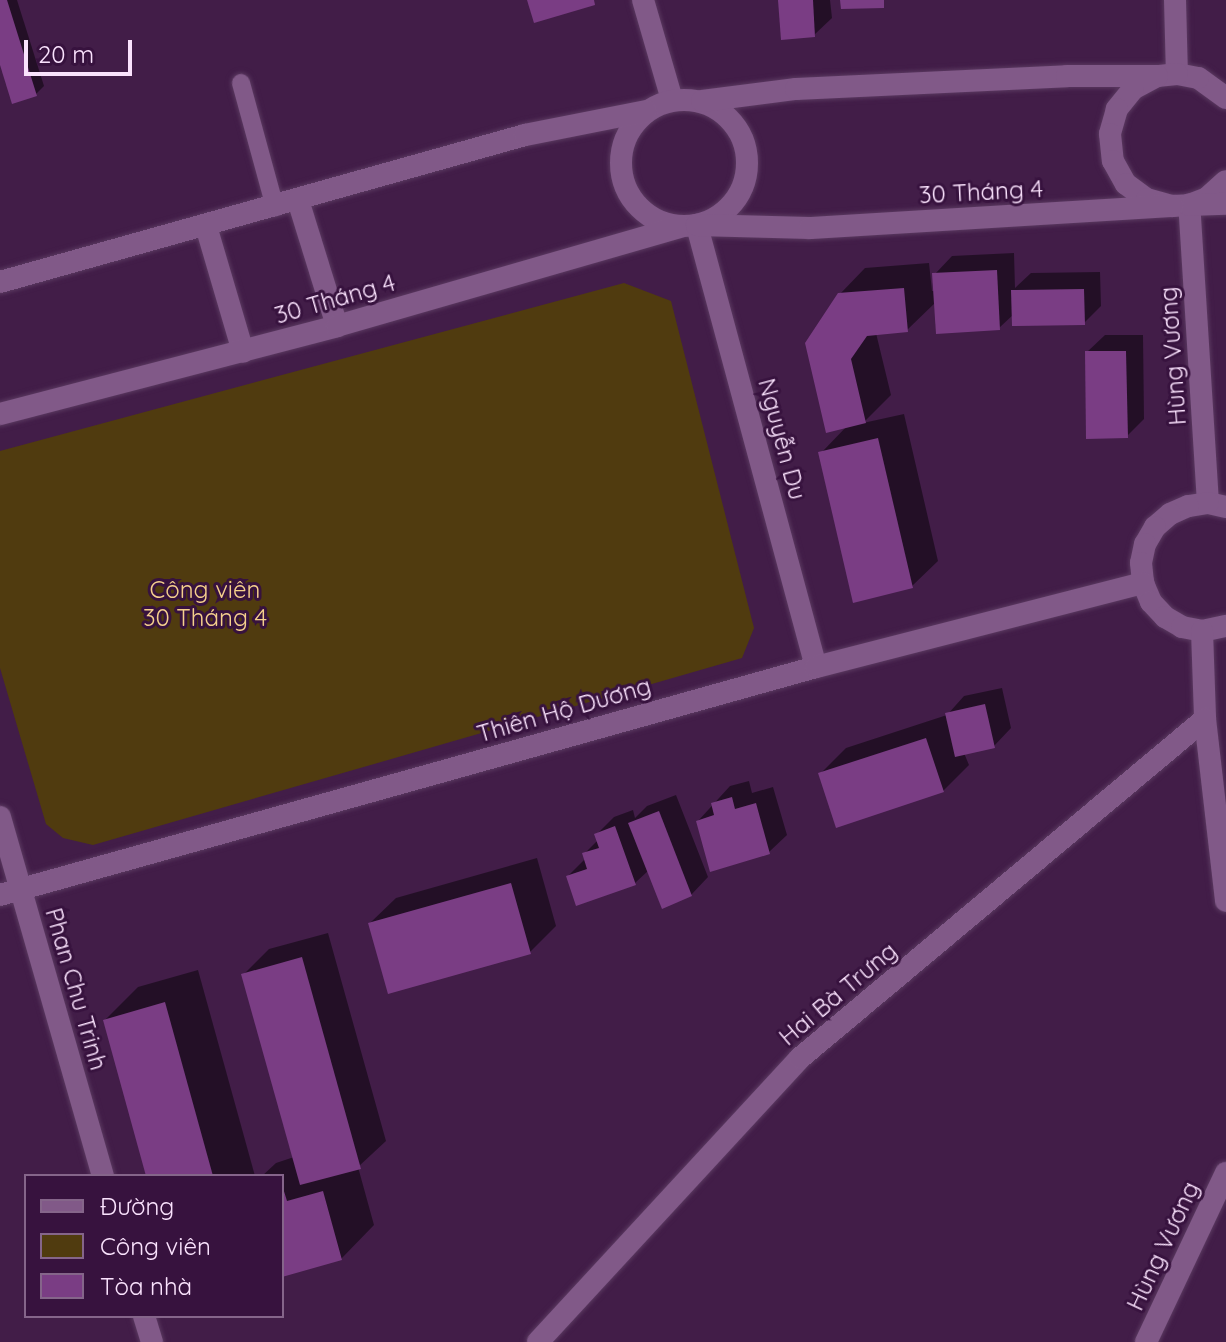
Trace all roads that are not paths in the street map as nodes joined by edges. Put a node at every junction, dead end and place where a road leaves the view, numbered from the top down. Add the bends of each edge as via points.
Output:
1 (643, 0) edge
2 (1175, 0) edge
3 (1177, 76) junction
4 (1226, 77) edge
5 (241, 83) dead end
6 (1226, 98) edge
7 (672, 100) junction
8 (702, 101) junction
9 (646, 111) junction
10 (1226, 181) edge
11 (298, 200) junction
12 (1226, 204) edge
13 (1181, 206) junction
14 (275, 207) junction
15 (206, 226) junction
16 (689, 226) junction
17 (0, 282) edge
18 (337, 326) junction
19 (243, 352) junction
20 (0, 414) edge
21 (1217, 505) edge
22 (1143, 583) junction
23 (1226, 626) edge
24 (1202, 631) junction
25 (816, 667) junction
26 (1205, 719) junction
27 (0, 817) edge
28 (10, 892) edge
29 (1226, 901) edge
30 (1226, 1173) edge
31 (102, 1174) edge
32 (145, 1318) edge
33 (152, 1342) edge
34 (538, 1342) edge
35 (1146, 1342) edge

1 - 7 street
2 - 3 street
3 - 4 street
3 - 6 street
3 - 8 street via 796,89
3 - 13 street via 1133,89 1117,109 1110,134 1113,161 1126,184 1147,199
5 - 14 lane
7 - 8 street
7 - 9 street
8 - 16 street, 30 Tháng 4 via 736,125 747,166 731,205 714,219
9 - 11 street via 525,135
9 - 16 street, 30 Tháng 4 via 629,131 620,155 622,181 635,204 656,220
10 - 13 street via 1207,198
11 - 14 street
11 - 18 street
12 - 13 street, 30 Tháng 4
13 - 16 street, 30 Tháng 4 via 810,228
13 - 21 street, Hùng Vương
14 - 15 street
15 - 17 street
15 - 19 street
16 - 18 street, 30 Tháng 4
16 - 25 street, Nguyễn Du
18 - 19 street, 30 Tháng 4
19 - 20 street, 30 Tháng 4
21 - 22 street via 1179,510 1155,527 1145,544
22 - 24 street via 1165,617
22 - 25 street, Thiên Hộ Dương
23 - 24 street
24 - 26 street
25 - 28 street, Thiên Hộ Dương
26 - 29 street
26 - 34 street, Hai Bà Trưng via 800,1058
27 - 28 street, Phan Chu Trinh
28 - 31 street, Phan Chu Trinh
30 - 35 street, Hùng Vương
32 - 33 street

